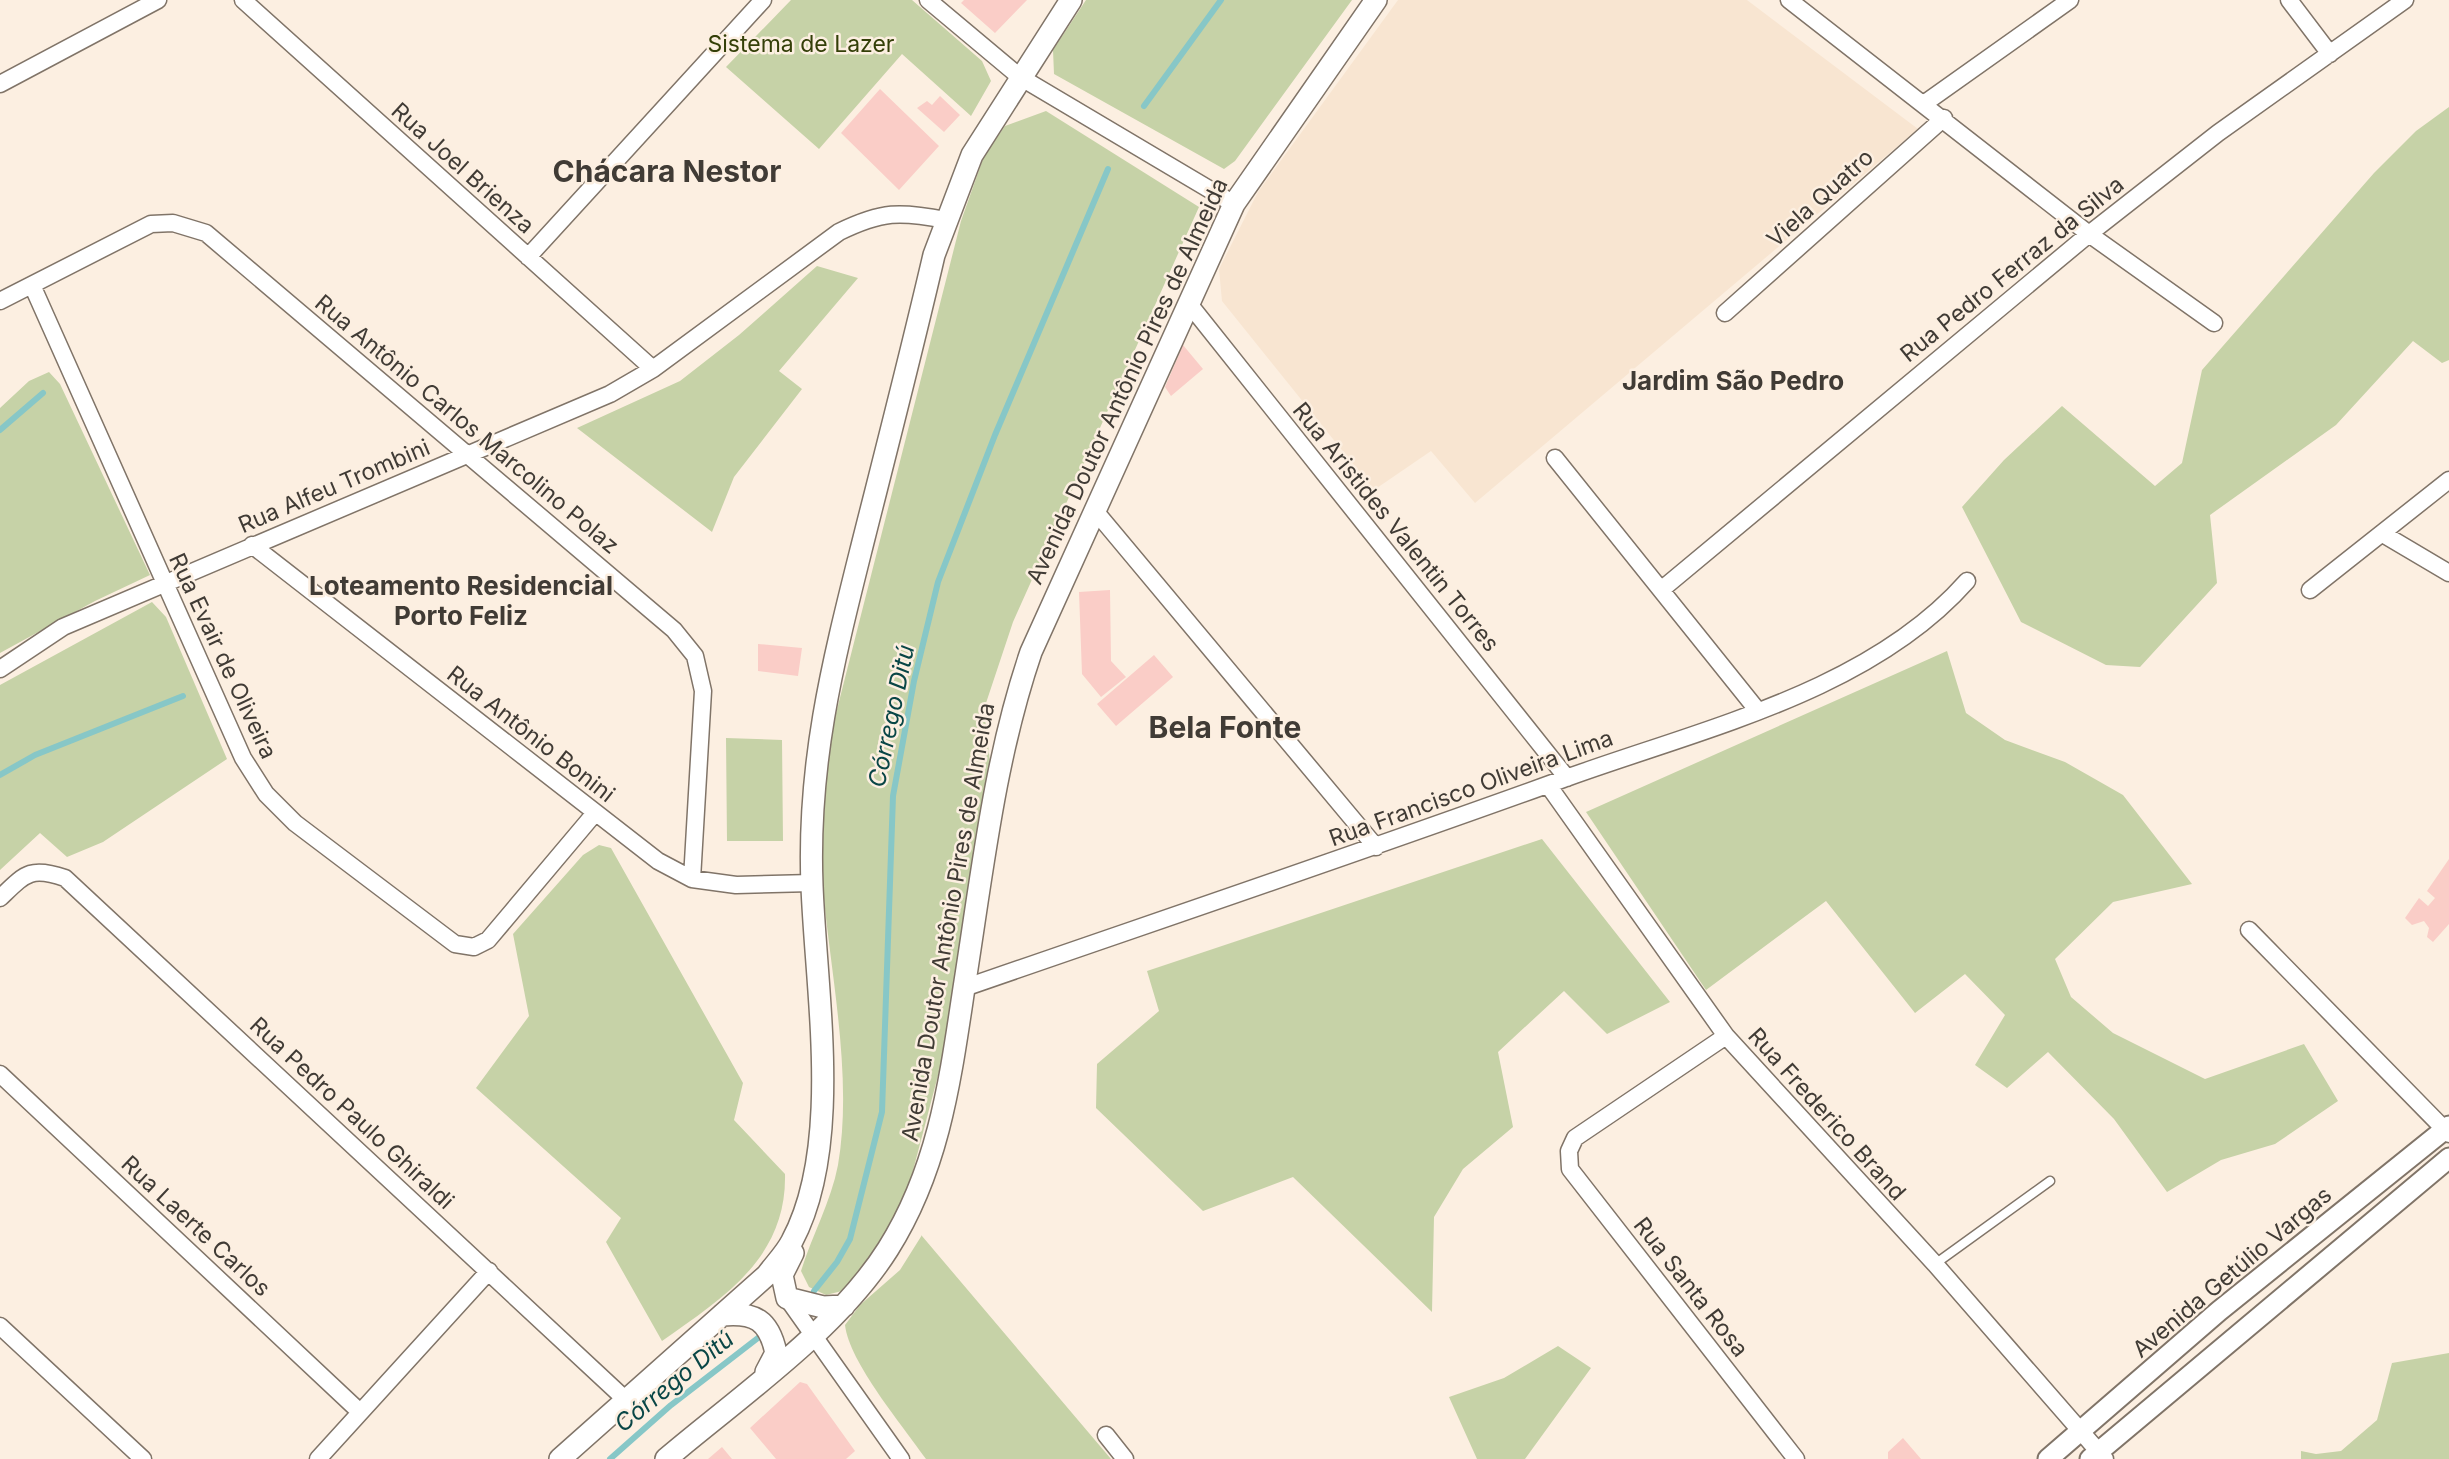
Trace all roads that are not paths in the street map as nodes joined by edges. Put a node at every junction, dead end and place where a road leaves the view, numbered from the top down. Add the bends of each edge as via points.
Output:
1 (158, 0) edge
2 (243, 0) edge
3 (763, 0) edge
4 (928, 0) edge
5 (1071, 0) edge
6 (1376, 0) edge
7 (1789, 0) edge
8 (2070, 0) edge
9 (2289, 0) edge
10 (2405, 0) edge
11 (2330, 54) junction
12 (1020, 77) junction
13 (0, 84) edge
14 (1924, 103) junction
15 (1944, 118) junction
16 (1234, 204) junction
17 (946, 220) junction
18 (2089, 234) junction
19 (528, 257) junction
20 (32, 285) junction
21 (0, 301) edge
22 (1190, 304) junction
23 (1725, 313) dead end
24 (2214, 323) dead end
25 (653, 369) junction
26 (468, 454) junction
27 (1555, 458) dead end
28 (2449, 480) edge
29 (1096, 512) junction
30 (2383, 534) junction
31 (252, 545) junction
32 (2449, 573) edge
33 (1967, 582) dead end
34 (163, 584) junction
35 (1661, 590) junction
36 (2310, 590) dead end
37 (0, 668) edge
38 (1758, 710) junction
39 (1567, 778) junction
40 (1548, 785) junction
41 (595, 813) junction
42 (1376, 847) junction
43 (692, 879) junction
44 (812, 883) junction
45 (0, 898) edge
46 (2249, 930) dead end
47 (964, 989) junction
48 (1726, 1036) junction
49 (0, 1074) edge
50 (2448, 1130) edge
51 (2449, 1158) edge
52 (817, 1164) junction
53 (2050, 1181) dead end
54 (2283, 1260) junction
55 (1934, 1264) junction
56 (489, 1271) junction
57 (2301, 1281) junction
58 (787, 1298) junction
59 (844, 1306) junction
60 (722, 1315) junction
61 (0, 1326) edge
62 (814, 1335) junction
63 (758, 1382) junction
64 (626, 1400) junction
65 (360, 1412) junction
66 (2080, 1431) junction
67 (1106, 1435) dead end
68 (2098, 1457) edge
69 (143, 1459) edge
70 (318, 1459) edge
71 (560, 1459) edge
72 (666, 1459) edge
73 (901, 1459) edge
74 (1125, 1459) edge
75 (1796, 1459) edge
76 (2048, 1459) edge

1 - 13 street
2 - 19 street, Rua Joel Brienza
3 - 19 street
4 - 12 street
5 - 12 main road
6 - 16 main road, Avenida Doutor Antônio Pires de Almeida
7 - 14 street
8 - 14 street
9 - 11 street
10 - 11 street, Rua Pedro Ferraz da Silva
11 - 18 street, Rua Pedro Ferraz da Silva via 2218,133
12 - 16 street
12 - 17 main road via 972,155
14 - 15 street
15 - 18 street
15 - 23 street, Viela Quatro
16 - 22 main road, Avenida Doutor Antônio Pires de Almeida
17 - 25 street, Rua Alfeu Trombini via 911,214 871,216 839,232
17 - 44 main road via 827,685 815,775
18 - 24 street
18 - 35 street, Rua Pedro Ferraz da Silva
19 - 25 street, Rua Joel Brienza
20 - 21 street, Rua Antônio Carlos Marcolino Polaz
20 - 26 street, Rua Antônio Carlos Marcolino Polaz via 151,224 173,223 206,233
20 - 34 street, Rua Evair de Oliveira
22 - 29 main road, Avenida Doutor Antônio Pires de Almeida
22 - 39 street, Rua Aristides Valentin Torres
25 - 26 street, Rua Alfeu Trombini via 610,394
26 - 31 street, Rua Alfeu Trombini
26 - 43 street, Rua Antônio Carlos Marcolino Polaz via 674,630 695,656 703,691
27 - 35 street
28 - 30 street
29 - 42 street
29 - 47 main road, Avenida Doutor Antônio Pires de Almeida via 1031,652 1012,709
30 - 32 street
30 - 36 street
31 - 34 street, Rua Alfeu Trombini
31 - 41 street, Rua Antônio Bonini
33 - 38 street, Rua Francisco Oliveira Lima via 1942,609 1885,649 1837,677
34 - 37 street, Rua Alfeu Trombini via 63,627
34 - 41 street, Rua Evair de Oliveira via 243,758 265,794 295,823 455,944 474,947 488,940
35 - 38 street
38 - 39 street, Rua Francisco Oliveira Lima
39 - 40 street, Rua Francisco Oliveira Lima
40 - 42 street, Rua Francisco Oliveira Lima
40 - 48 street, Rua Frederico Brand
41 - 43 street, Rua Antônio Bonini via 657,861
42 - 47 street, Rua Francisco Oliveira Lima
43 - 44 street, Rua Antônio Bonini via 736,885
44 - 52 main road via 822,1098
45 - 56 street, Rua Pedro Paulo Ghiraldi via 22,876 41,870 65,878
46 - 50 street
47 - 59 main road, Avenida Doutor Antônio Pires de Almeida via 951,1079 929,1168 887,1251
48 - 55 street, Rua Frederico Brand
48 - 75 street, Rua Santa Rosa via 1575,1138 1569,1151 1570,1169
49 - 65 street, Rua Laerte Carlos
50 - 54 street, Avenida Getúlio Vargas
51 - 57 street
52 - 58 main road via 823,1177 815,1211 782,1275
52 - 60 main road via 792,1242 767,1275
53 - 55 lane
54 - 57 street
54 - 66 street, Avenida Getúlio Vargas
55 - 66 street, Rua Frederico Brand
56 - 64 street, Rua Pedro Paulo Ghiraldi
56 - 65 street
57 - 68 street
58 - 59 main road via 815,1306
58 - 62 street
59 - 62 main road, Avenida Doutor Antônio Pires de Almeida
60 - 63 main road via 746,1315 765,1325 772,1336 774,1360
60 - 64 main road
61 - 69 street
62 - 63 main road, Avenida Doutor Antônio Pires de Almeida
62 - 73 street
63 - 72 main road, Avenida Doutor Antônio Pires de Almeida
64 - 71 main road
65 - 70 street
66 - 68 street, Rua Frederico Brand
66 - 76 street, Avenida Getúlio Vargas
67 - 74 street

